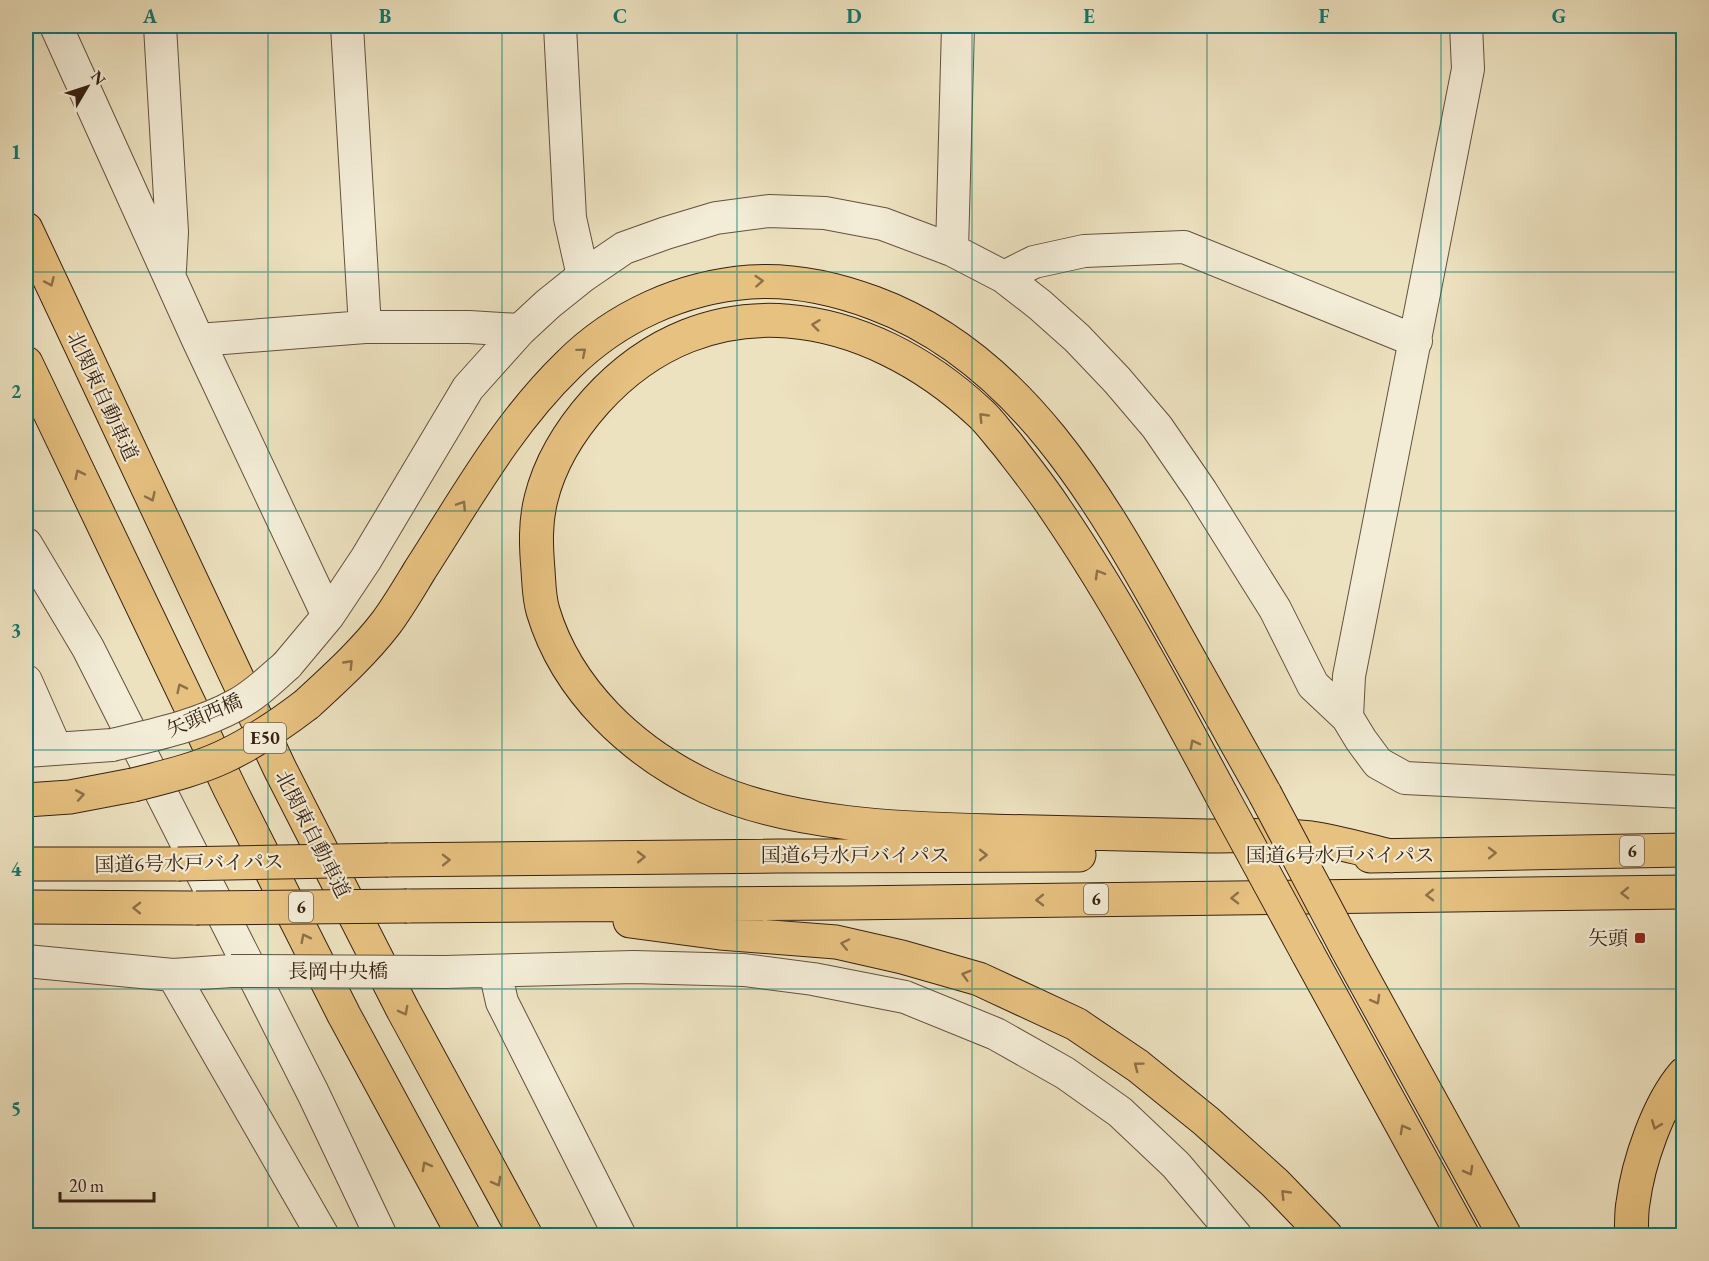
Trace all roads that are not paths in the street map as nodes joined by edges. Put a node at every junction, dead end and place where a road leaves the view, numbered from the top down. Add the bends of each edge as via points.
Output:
1 (57, 26) edge
2 (160, 26) edge
3 (347, 26) edge
4 (560, 26) edge
5 (958, 26) edge
6 (1466, 26) edge
7 (26, 229) edge
8 (952, 250) junction
9 (169, 275) junction
10 (583, 276) junction
11 (1004, 277) junction
12 (365, 327) junction
13 (520, 330) junction
14 (198, 340) junction
15 (1416, 341) junction
16 (26, 363) edge
17 (26, 544) edge
18 (328, 616) junction
19 (26, 681) edge
20 (1347, 717) junction
21 (56, 749) junction
22 (26, 751) edge
23 (1683, 792) edge
24 (26, 800) edge
25 (1683, 850) edge
26 (1391, 856) junction
27 (26, 864) edge
28 (1683, 892) edge
29 (508, 905) junction
30 (26, 907) edge
31 (26, 961) edge
32 (495, 971) junction
33 (173, 975) junction
34 (1683, 1074) edge
35 (323, 1236) edge
36 (381, 1236) edge
37 (464, 1236) edge
38 (526, 1236) edge
39 (620, 1236) edge
40 (1236, 1236) edge
41 (1326, 1236) edge
42 (1463, 1236) edge
43 (1505, 1236) edge
44 (1631, 1236) edge

1 - 9 street
2 - 9 street via 172,232
3 - 12 street
4 - 10 street via 570,218
5 - 8 street
6 - 15 street via 1468,69
7 -> 38 highway, 北関東自動車道 / E50 via 280,769 403,1010
8 - 10 street, 矢頭西橋 via 883,224 825,213 769,211 716,218 666,233 624,248
8 - 11 street, 矢頭西橋
9 - 14 street
10 - 13 street, 矢頭西橋
11 - 15 street via 1034,261 1084,251 1184,247
11 - 20 street, 矢頭西橋 via 1077,338 1157,427 1275,609 1313,685
12 - 13 street
12 - 14 street
13 - 18 street, 矢頭西橋 via 468,388
14 - 18 street
15 - 20 street via 1349,676
37 -> 16 highway, E50 via 344,1015 230,789
17 - 36 street via 88,648
18 - 21 street, 矢頭西橋, bridge via 287,665 236,705 170,731 112,745
19 - 21 street
20 - 23 street, 矢頭西橋 via 1378,763 1405,778
21 - 22 street, 矢頭西橋
24 -> 43 highway, bridge via 133,785 224,757 275,728 307,704 386,623 509,432 540,394 604,334 640,312 682,295 725,284 771,280 816,285 857,296 901,313 944,338 1020,402 1059,446 1127,547
26 -> 25 highway, 国道6号水戸バイパス / 6
27 -> 26 highway, 国道6号水戸バイパス / 6, bridge via 920,855
42 -> 26 highway, bridge via 1307,952 1222,795 1143,650 1091,562 1034,478 982,415 930,372 884,346 836,327 780,321 730,322 684,335 614,381 584,415 557,456 541,497 535,536 541,606 556,645 575,680 625,733 639,746 709,788 791,812 863,824 924,830 1310,838
28 -> 29 highway, 国道6号水戸バイパス / 6
29 -> 30 highway, 国道6号水戸バイパス / 6, bridge
41 -> 29 highway via 1275,1183 1138,1065 1076,1024 979,979 836,942 720,933
31 - 33 street, 長岡中央橋
32 - 33 street, 長岡中央橋, bridge via 231,971
32 - 39 street via 502,1002
32 - 40 street, 長岡中央橋 via 634,967 744,970 905,997 996,1034 1102,1099 1176,1165
33 - 35 street
34 -> 44 highway via 1659,1115 1643,1158 1633,1203

